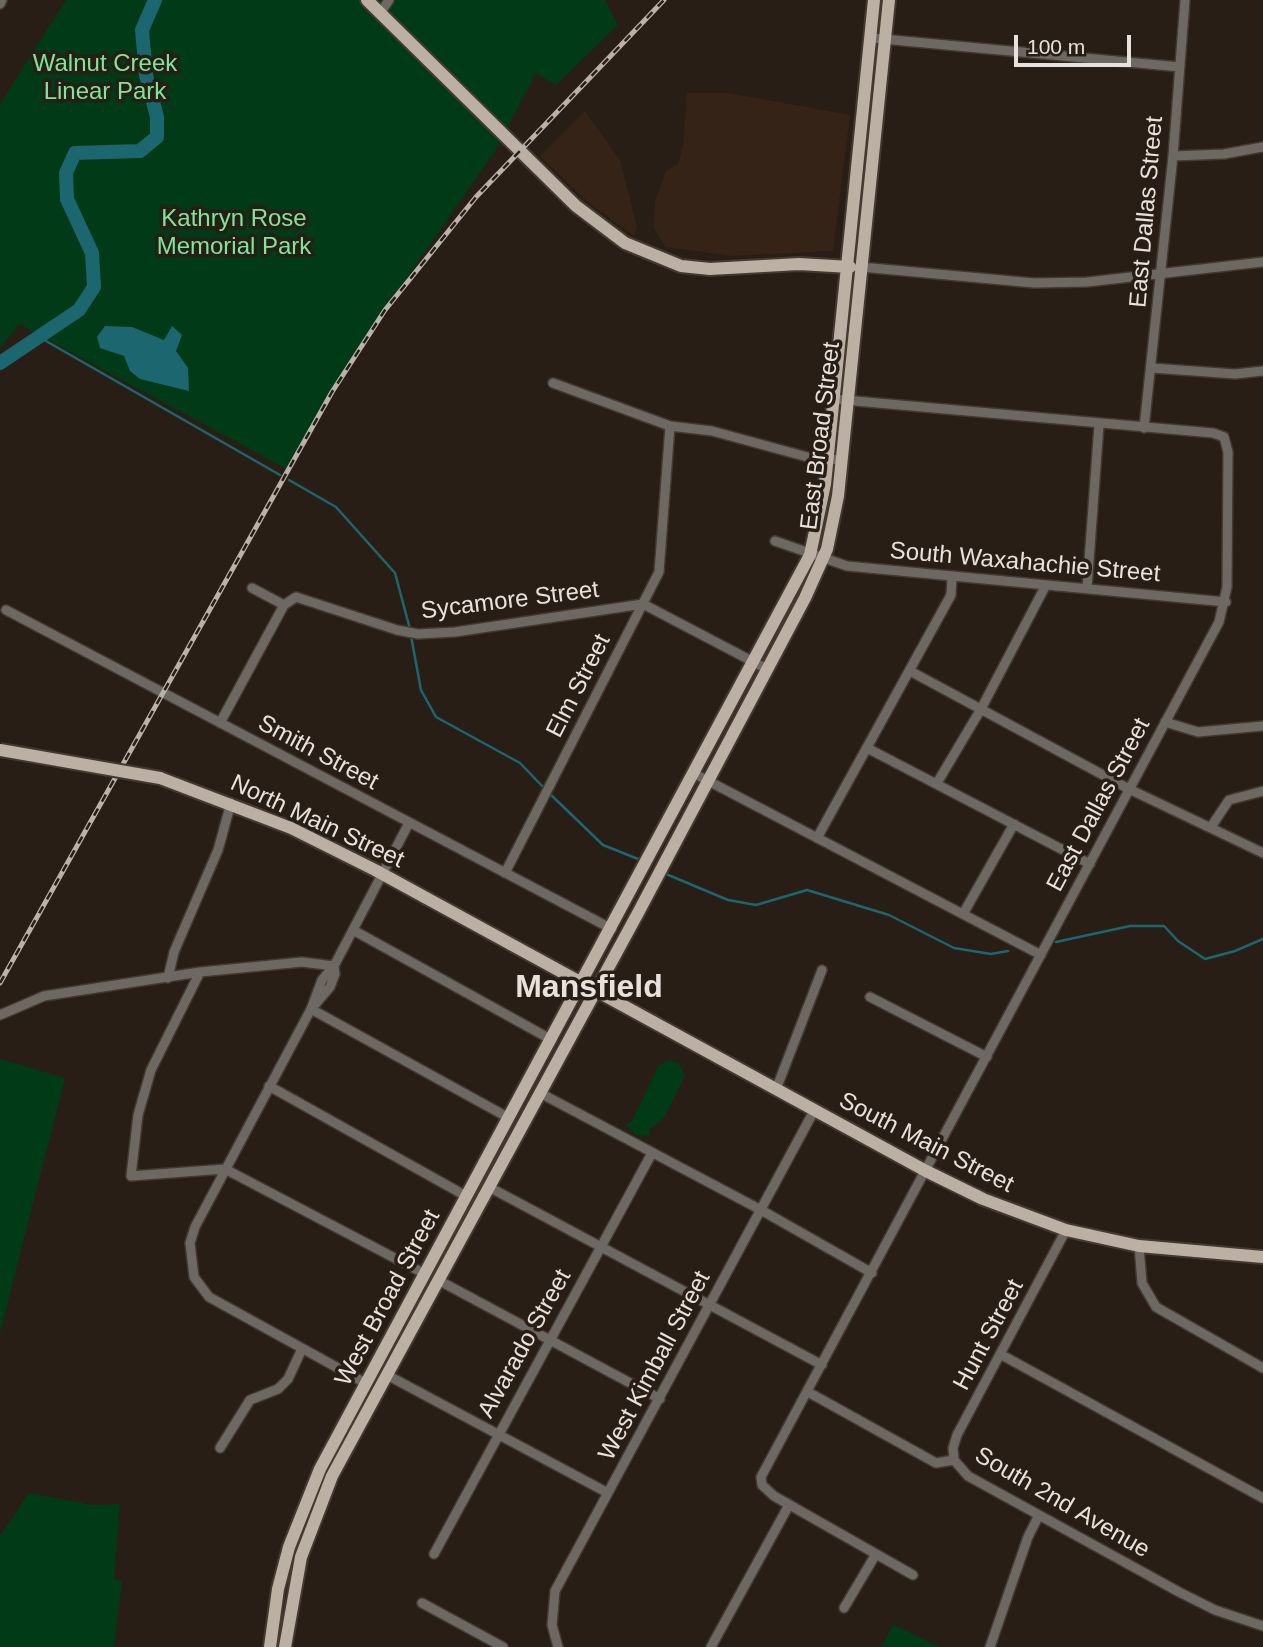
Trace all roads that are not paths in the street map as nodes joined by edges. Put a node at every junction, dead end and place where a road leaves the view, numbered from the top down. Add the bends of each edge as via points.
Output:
1 (367, 0) edge
2 (390, 0) edge
3 (874, 0) edge
4 (889, 0) edge
5 (1185, 0) edge
6 (381, 12) junction
7 (878, 39) junction
8 (1180, 67) junction
9 (860, 138) junction
10 (874, 140) junction
11 (1263, 147) edge
12 (1173, 156) junction
13 (1263, 262) edge
14 (845, 266) junction
15 (861, 267) junction
16 (1161, 272) junction
17 (1152, 368) junction
18 (1263, 371) edge
19 (553, 383) dead end
20 (833, 399) junction
21 (848, 401) junction
22 (1099, 425) junction
23 (670, 426) junction
24 (1144, 428) junction
25 (828, 460) junction
26 (842, 460) junction
27 (775, 541) dead end
28 (816, 557) junction
29 (952, 576) junction
30 (1046, 585) junction
31 (252, 588) dead end
32 (1087, 588) junction
33 (1226, 601) junction
34 (284, 604) junction
35 (643, 604) junction
36 (6, 610) dead end
37 (754, 663) junction
38 (767, 670) junction
39 (910, 671) junction
40 (981, 709) junction
41 (1165, 722) junction
42 (219, 723) junction
43 (1263, 726) edge
44 (867, 748) junction
45 (0, 750) edge
46 (695, 774) junction
47 (707, 781) junction
48 (937, 783) junction
49 (1129, 789) junction
50 (1263, 791) edge
51 (231, 803) junction
52 (409, 823) junction
53 (1014, 824) junction
54 (1211, 827) junction
55 (817, 838) junction
56 (659, 841) junction
57 (671, 847) junction
58 (1263, 853) edge
59 (1090, 864) junction
60 (505, 873) junction
61 (383, 874) junction
62 (633, 890) junction
63 (645, 897) junction
64 (963, 914) junction
65 (612, 929) junction
66 (353, 930) junction
67 (1041, 955) junction
68 (334, 966) junction
69 (822, 970) dead end
70 (200, 972) junction
71 (169, 978) junction
72 (583, 983) junction
73 (596, 990) junction
74 (870, 997) dead end
75 (311, 1009) junction
76 (0, 1014) edge
77 (552, 1040) junction
78 (987, 1057) junction
79 (270, 1086) junction
80 (527, 1086) junction
81 (777, 1087) junction
82 (540, 1093) junction
83 (815, 1109) junction
84 (509, 1118) junction
85 (652, 1153) junction
86 (225, 1169) junction
87 (926, 1171) junction
88 (489, 1186) junction
89 (466, 1196) junction
90 (761, 1210) junction
91 (1066, 1230) junction
92 (600, 1246) junction
93 (1139, 1246) junction
94 (1263, 1257) edge
95 (872, 1273) junction
96 (425, 1274) junction
97 (438, 1280) junction
98 (709, 1306) junction
99 (550, 1340) junction
100 (302, 1349) junction
101 (1000, 1354) junction
102 (822, 1365) junction
103 (1263, 1367) edge
104 (387, 1375) junction
105 (373, 1387) junction
106 (808, 1392) junction
107 (660, 1399) junction
108 (498, 1434) junction
109 (220, 1448) dead end
110 (954, 1460) junction
111 (608, 1493) junction
112 (1263, 1498) edge
113 (789, 1505) junction
114 (1039, 1515) junction
115 (434, 1554) dead end
116 (876, 1554) junction
117 (284, 1562) junction
118 (299, 1566) junction
119 (913, 1575) dead end
120 (422, 1603) dead end
121 (844, 1608) dead end
122 (1263, 1626) edge
123 (270, 1647) edge
124 (285, 1647) edge
125 (503, 1647) edge
126 (558, 1647) edge
127 (711, 1647) edge
128 (990, 1647) edge

1 - 6 main road
2 - 6 street
3 - 7 main road, East Broad Street
4 - 7 main road, East Broad Street
5 - 8 street, East Dallas Street
6 - 14 main road via 576,206 625,243 681,266
7 - 8 street
7 - 9 main road, East Broad Street
7 - 10 main road, East Broad Street
8 - 12 street, East Dallas Street
9 - 10 main road
9 - 14 main road, East Broad Street
10 - 15 main road, East Broad Street
11 - 12 street
12 - 16 street, East Dallas Street
13 - 16 street
14 - 15 main road
14 - 20 main road, East Broad Street
15 - 16 street via 1034,283 1087,282
15 - 21 main road, East Broad Street
16 - 17 street, East Dallas Street
17 - 18 street via 1236,374
17 - 24 street, East Dallas Street
19 - 23 street
20 - 21 street
20 - 25 main road, East Broad Street
21 - 22 street
21 - 26 main road, East Broad Street
22 - 24 street
22 - 32 street
23 - 25 street via 748,438
23 - 35 street, Elm Street via 659,572
24 - 33 street, East Dallas Street via 1224,437 1229,523
25 - 26 street
25 - 28 main road, East Broad Street
26 - 28 main road, East Broad Street via 835,516
27 - 28 street, South Waxahachie Street
28 - 29 street, South Waxahachie Street via 846,566
28 - 37 main road, East Broad Street
28 - 38 main road, East Broad Street
29 - 30 street, South Waxahachie Street
29 - 39 street via 951,596
30 - 32 street, South Waxahachie Street
30 - 40 street
31 - 34 street, Sycamore Street
32 - 33 street, South Waxahachie Street
33 - 41 street, East Dallas Street
34 - 35 street, Sycamore Street via 290,598 303,598 408,632 432,634
34 - 42 street
35 - 37 street
35 - 60 street, Elm Street
36 - 42 street, Smith Street
37 - 38 street
37 - 46 main road, East Broad Street
38 - 47 main road, East Broad Street
39 - 40 street
39 - 44 street
40 - 48 street
40 - 49 street
41 - 43 street via 1198,732
41 - 49 street, East Dallas Street
42 - 52 street, Smith Street
44 - 48 street
44 - 55 street
45 - 51 main road, North Main Street, bridge via 160,778
46 - 47 street
46 - 56 main road, East Broad Street
47 - 55 street
47 - 57 main road, East Broad Street
48 - 53 street
49 - 54 street
49 - 59 street, East Dallas Street
50 - 54 street via 1229,800
51 - 61 main road, North Main Street
51 - 71 street via 218,850 174,952
52 - 60 street, Smith Street
52 - 61 street
53 - 59 street
53 - 64 street
54 - 58 street
55 - 64 street
56 - 57 main road
56 - 62 main road, East Broad Street
57 - 63 main road, East Broad Street
59 - 67 street, East Dallas Street
60 - 65 street, Smith Street
61 - 66 street
61 - 72 main road, North Main Street
62 - 63 main road
62 - 65 main road, East Broad Street
63 - 73 main road, East Broad Street
64 - 67 street
65 - 72 main road, East Broad Street
66 - 68 street
66 - 77 street
67 - 78 street, East Dallas Street
68 - 70 street via 302,962
68 - 75 street via 322,980
69 - 81 street
70 - 71 street
70 - 86 street via 151,1070 138,1115 131,1177
71 - 76 street via 44,996
72 - 73 main road, North Main Street
72 - 77 main road, West Broad Street
73 - 81 main road, South Main Street
73 - 82 main road, West Broad Street
74 - 78 street
75 - 79 street
75 - 84 street
77 - 80 main road, West Broad Street
78 - 87 street, East Dallas Street
79 - 86 street
79 - 89 street
80 - 82 main road
80 - 84 main road, West Broad Street
81 - 83 main road, South Main Street
82 - 85 street
82 - 88 main road, West Broad Street
83 - 87 main road, South Main Street
83 - 90 street, West Kimball Street
84 - 89 main road, West Broad Street
85 - 90 street
85 - 92 street, Alvarado Street
86 - 96 street
86 - 100 street via 190,1243 194,1277 209,1297
87 - 91 main road, South Main Street via 983,1199
87 - 95 street, East Dallas Street
88 - 92 street
88 - 97 main road, West Broad Street
89 - 96 main road, West Broad Street
90 - 95 street
90 - 98 street, West Kimball Street
91 - 93 main road, South Main Street
91 - 101 street, Hunt Street
92 - 98 street
92 - 99 street, Alvarado Street
93 - 94 main road, South Main Street
93 - 103 street via 1142,1283 1156,1307
95 - 102 street, East Dallas Street
96 - 97 main road
96 - 105 main road, West Broad Street
97 - 99 street
97 - 104 main road, West Broad Street
98 - 102 street
98 - 107 street, West Kimball Street
99 - 107 street
99 - 108 street, Alvarado Street
100 - 105 street
100 - 109 street via 288,1379 278,1389 250,1400
101 - 110 street, Hunt Street via 957,1435
101 - 112 street
102 - 106 street, East Dallas Street
104 - 105 main road, West Broad Street
104 - 108 street
105 - 117 main road, West Broad Street via 304,1502
105 - 118 main road, West Broad Street via 332,1476
106 - 110 street, South 2nd Avenue via 936,1463
106 - 113 street, East Dallas Street via 766,1466 762,1485
107 - 111 street, West Kimball Street
108 - 111 street
108 - 115 street, Alvarado Street
110 - 114 street, South 2nd Avenue via 968,1476
111 - 126 street, West Kimball Street via 555,1591 552,1625
113 - 116 street
113 - 127 street
114 - 122 street, South 2nd Avenue via 1187,1597
114 - 128 street
116 - 119 street
116 - 121 street
117 - 118 main road
117 - 123 main road, West Broad Street
118 - 124 main road, West Broad Street
120 - 125 street

